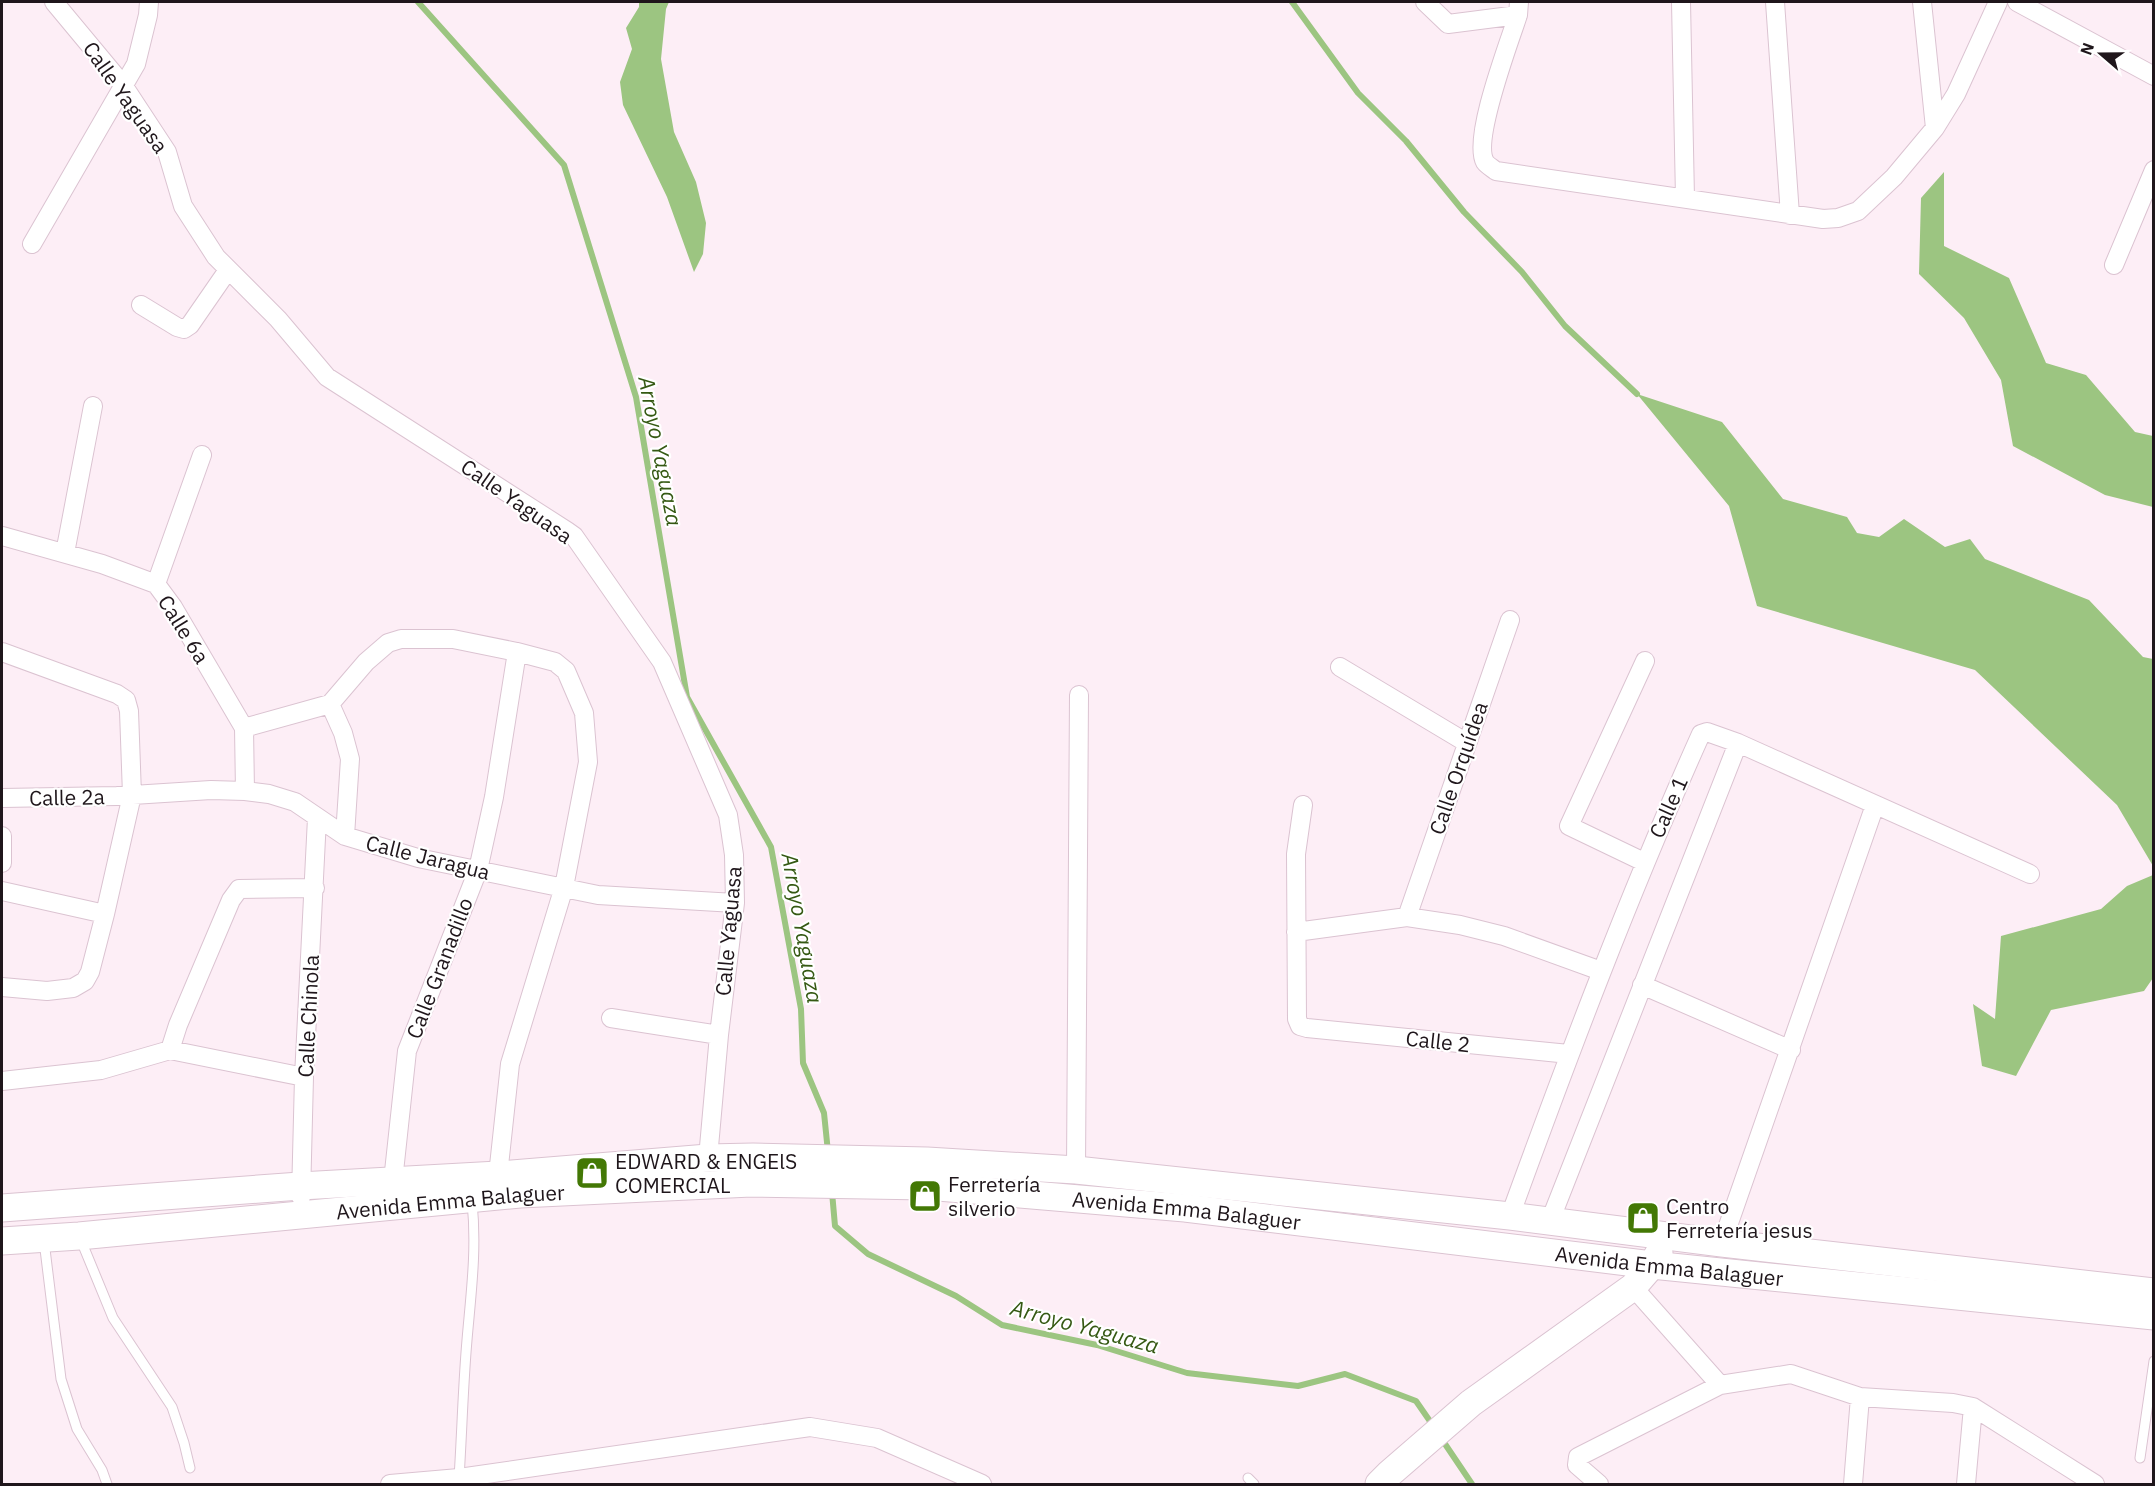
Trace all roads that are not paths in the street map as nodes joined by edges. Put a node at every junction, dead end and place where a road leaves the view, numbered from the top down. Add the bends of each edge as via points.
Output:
1 (54, 2) edge
2 (149, 2) edge
3 (1425, 2) edge
4 (1681, 2) edge
5 (1775, 2) edge
6 (1922, 2) edge
7 (1998, 2) edge
8 (2017, 2) edge
9 (1518, 8) edge
10 (2154, 76) edge
11 (123, 85) junction
12 (1935, 128) junction
13 (2154, 170) edge
14 (1684, 198) junction
15 (1790, 215) junction
16 (32, 244) dead end
17 (2114, 264) dead end
18 (228, 270) junction
19 (141, 305) dead end
20 (93, 406) dead end
21 (202, 455) dead end
22 (2, 536) edge
23 (65, 553) junction
24 (156, 584) junction
25 (1510, 620) dead end
26 (2, 652) edge
27 (517, 652) junction
28 (1645, 661) dead end
29 (1340, 667) dead end
30 (1079, 695) dead end
31 (330, 704) junction
32 (244, 728) junction
33 (1467, 743) junction
34 (1738, 743) junction
35 (245, 791) junction
36 (132, 795) junction
37 (2, 798) edge
38 (1303, 805) dead end
39 (1875, 805) junction
40 (317, 818) junction
41 (2, 836) edge
42 (345, 836) junction
43 (1644, 862) junction
44 (2, 863) edge
45 (478, 870) junction
46 (2030, 874) dead end
47 (564, 887) junction
48 (315, 888) junction
49 (2, 891) edge
50 (735, 903) junction
51 (105, 914) junction
52 (1407, 917) junction
53 (1296, 932) junction
54 (1601, 971) junction
55 (1642, 985) junction
56 (2, 987) edge
57 (611, 1018) dead end
58 (719, 1035) junction
59 (170, 1050) junction
60 (1791, 1050) junction
61 (1569, 1054) junction
62 (304, 1077) junction
63 (2, 1081) edge
64 (708, 1158) junction
65 (752, 1170) junction
66 (1076, 1170) junction
67 (927, 1174) junction
68 (498, 1175) junction
69 (393, 1181) junction
70 (300, 1186) junction
71 (1186, 1195) junction
72 (472, 1198) junction
73 (2, 1208) edge
74 (302, 1215) junction
75 (1510, 1216) junction
76 (1550, 1221) junction
77 (79, 1236) junction
78 (1668, 1236) junction
79 (44, 1238) junction
80 (2, 1241) edge
81 (1722, 1243) junction
82 (1652, 1265) junction
83 (1633, 1287) junction
84 (2154, 1292) edge
85 (2154, 1316) edge
86 (2154, 1361) edge
87 (1720, 1385) junction
88 (1860, 1397) junction
89 (1973, 1407) junction
90 (2140, 1458) dead end
91 (190, 1468) dead end
92 (945, 1477) edge
93 (459, 1478) junction
94 (1384, 1479) edge
95 (2089, 1483) edge
96 (107, 1485) edge
97 (390, 1485) edge
98 (982, 1485) edge
99 (1599, 1485) edge
100 (1853, 1485) edge
101 (1966, 1485) edge

1 - 11 street, Calle Yaguasa
2 - 11 street via 136,64
3 - 9 street via 1448,24
4 - 14 street
5 - 15 street
6 - 12 street
7 - 12 street via 1956,94
8 - 10 street
9 - 14 street via 1485,120 1485,163 1512,175
11 - 16 street
11 - 18 street, Calle Yaguasa via 169,154 186,211
12 - 15 street via 1894,177 1858,211 1838,218
13 - 17 street
14 - 15 street
18 - 19 street via 184,329
18 - 50 street, Calle Yaguasa via 332,381 574,536 662,662 728,815
20 - 23 street
21 - 24 street
22 - 23 street, Calle 6a
23 - 24 street, Calle 6a
24 - 32 street, Calle 6a
25 - 33 street, Calle Orquídea
26 - 36 street via 126,700
27 - 31 street via 453,639 400,639 388,643 366,662
27 - 45 street, Calle Granadillo
27 - 47 street via 555,662 566,671 584,713 588,762
28 - 43 street via 1569,826
29 - 33 street
30 - 66 street
31 - 32 street
31 - 42 street via 350,759
32 - 35 street, Calle 6a
33 - 52 street, Calle Orquídea
34 - 39 street, Calle 1
34 - 43 street, Calle 1 via 1707,732 1701,734
34 - 55 street
35 - 36 street, Calle Jaragua
35 - 40 street, Calle Jaragua via 295,802
36 - 37 street, Calle 2a
36 - 51 street
38 - 53 street via 1296,854
39 - 46 street, Calle 1
39 - 60 street
40 - 42 street, Calle Jaragua
40 - 48 street, Calle Chinola
41 - 44 street
42 - 45 street, Calle Jaragua via 418,858
43 - 54 street, Calle 1
45 - 47 street, Calle Jaragua
45 - 69 street, Calle Granadillo via 407,1051
47 - 50 street, Calle Jaragua via 598,895
47 - 68 street via 510,1064
48 - 59 street via 239,889 231,900
48 - 62 street, Calle Chinola
49 - 51 street
50 - 58 street, Calle Yaguasa
51 - 56 street via 85,981 73,988 47,992
52 - 53 street
52 - 54 street via 1504,936
53 - 61 street, Calle 2 via 1300,1026
54 - 61 street, Calle 1
55 - 60 street
55 - 76 street
57 - 58 street
58 - 64 street, Calle Yaguasa
59 - 62 street
59 - 63 street via 101,1070
60 - 81 street
61 - 75 street, Calle 1
62 - 70 street, Calle Chinola
64 - 65 street, Avenida Emma Balaguer
64 - 68 street, Avenida Emma Balaguer
65 - 67 street, Avenida Emma Balaguer
65 - 72 street, Avenida Emma Balaguer
66 - 67 street, Avenida Emma Balaguer
66 - 71 street, Avenida Emma Balaguer
67 - 71 street, Avenida Emma Balaguer
68 - 69 street, Avenida Emma Balaguer
69 - 70 street, Avenida Emma Balaguer
70 - 73 street, Avenida Emma Balaguer
70 - 74 street, Calle Chinola
71 - 75 street, Avenida Emma Balaguer
71 - 82 street, Avenida Emma Balaguer
72 - 74 street, Avenida Emma Balaguer
72 - 93 lane via 473,1295
74 - 77 street, Avenida Emma Balaguer
75 - 76 street, Avenida Emma Balaguer
76 - 78 street, Avenida Emma Balaguer
77 - 79 street, Avenida Emma Balaguer
77 - 91 lane via 113,1318 172,1407
78 - 81 street, Avenida Emma Balaguer
78 - 82 street
79 - 80 street, Avenida Emma Balaguer
79 - 96 lane via 61,1379 77,1430
81 - 84 street, Avenida Emma Balaguer
82 - 83 street
82 - 85 street, Avenida Emma Balaguer
83 - 87 street
83 - 94 street via 1471,1403
86 - 90 lane
87 - 88 street via 1791,1374
87 - 99 street via 1578,1457 1577,1465
88 - 89 street
88 - 100 street
89 - 95 street
89 - 101 street
92 - 93 street via 877,1438 810,1427
92 - 98 street
93 - 97 street

